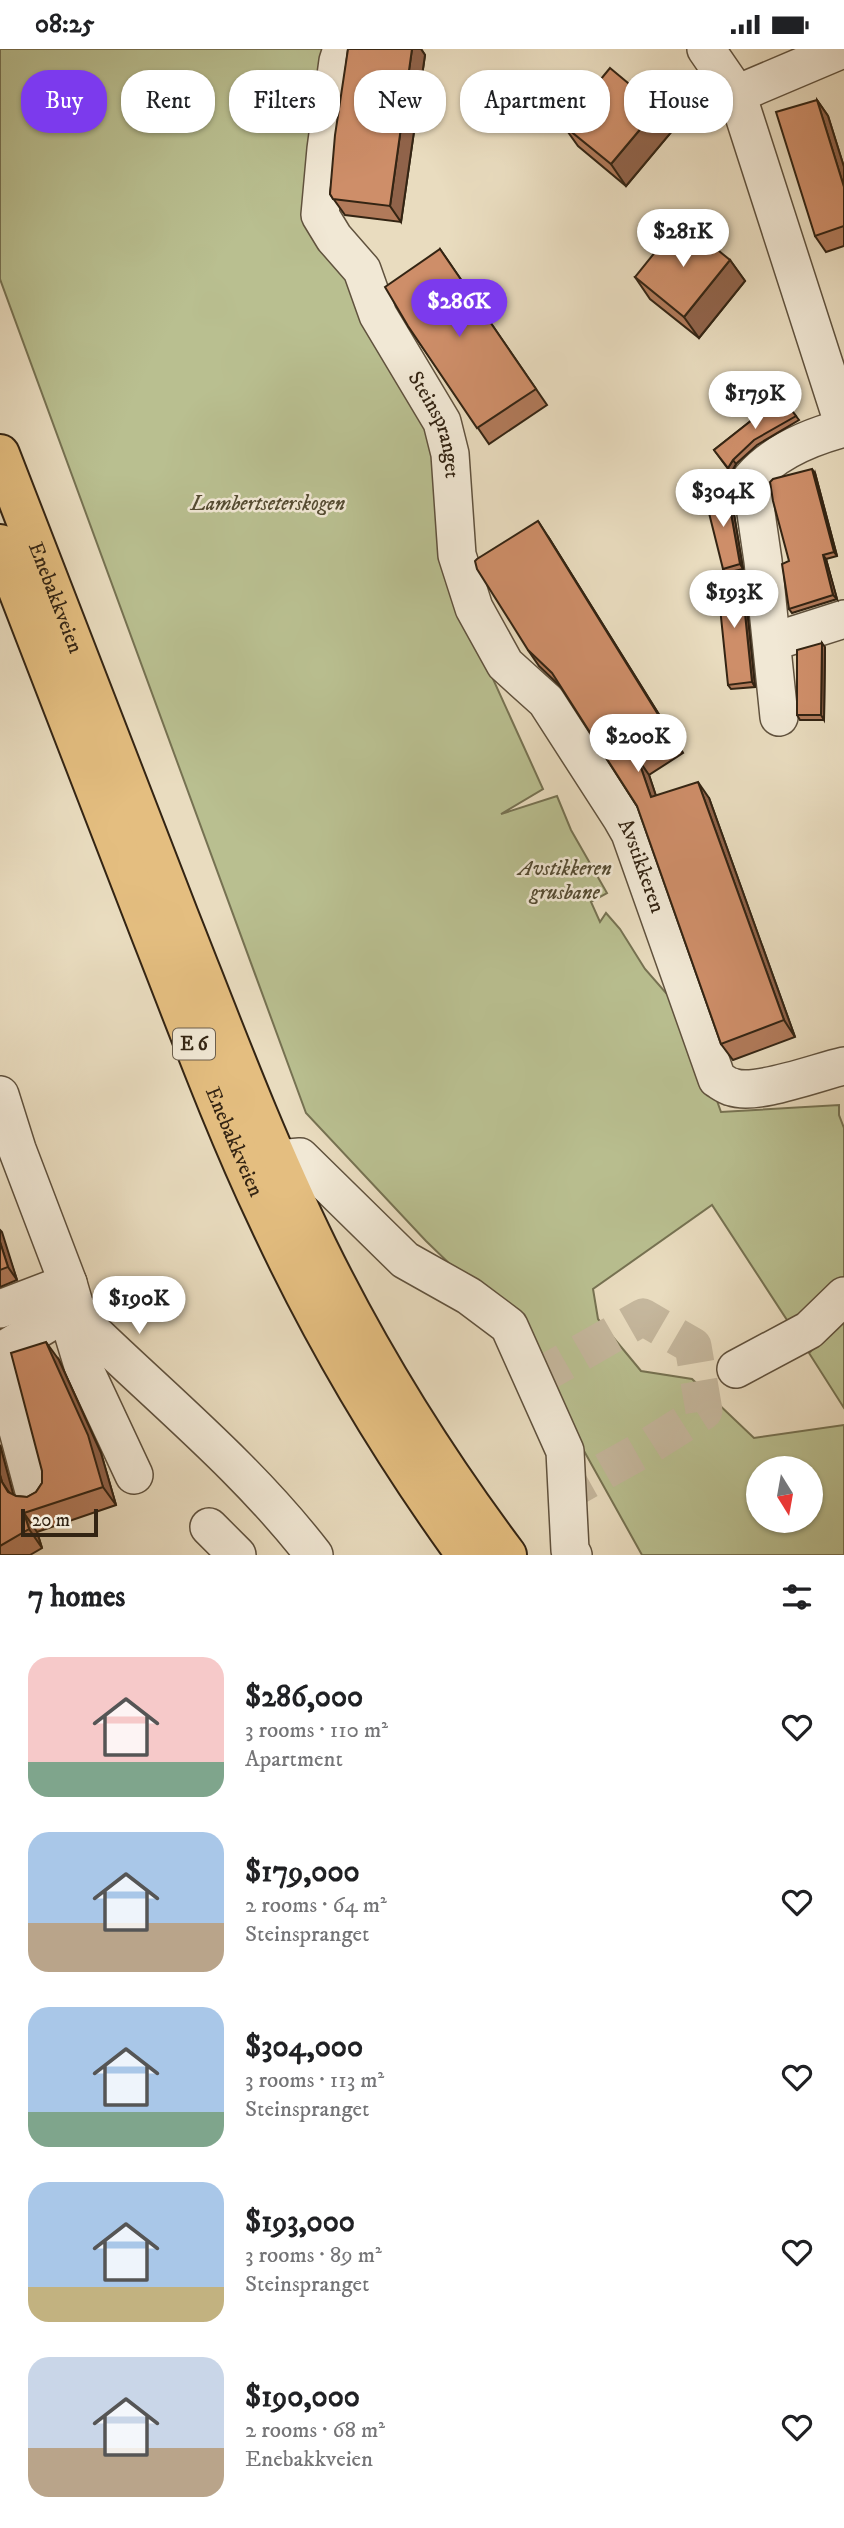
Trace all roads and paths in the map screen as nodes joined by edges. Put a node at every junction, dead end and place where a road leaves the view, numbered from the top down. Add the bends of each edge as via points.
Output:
1 (342, 49) edge
2 (706, 49) edge
3 (843, 49) edge
4 (737, 94) junction
5 (844, 427) edge
6 (0, 454) edge
7 (453, 495) joint
8 (0, 544) edge
9 (844, 619) edge
10 (772, 642) junction
11 (779, 717) dead end
12 (844, 1066) edge
13 (0, 1096) edge
14 (277, 1159) junction
15 (72, 1295) junction
16 (844, 1296) edge
17 (0, 1309) edge
18 (0, 1352) edge
19 (0, 1363) edge
20 (737, 1369) dead end
21 (134, 1475) dead end
22 (35, 1495) edge
23 (209, 1527) dead end
24 (237, 1555) edge
25 (314, 1555) edge
26 (467, 1555) edge
27 (507, 1555) edge
28 (573, 1555) edge

1 - 7 street, Steinspranget via 320,215 362,270 378,315 442,422
2 - 4 street
3 - 4 street
4 - 5 street
5 - 10 street via 776,456 751,479
6 - 14 highway, Enebakkveien / E 6
7 - 12 street, Avstikkeren via 457,555 474,608 505,664 546,701 630,833 718,1079 733,1088 747,1089
8 - 26 highway, Enebakkveien / E 6 via 261,1206 352,1382
9 - 10 street
10 - 11 street
13 - 15 street
14 - 27 highway, Enebakkveien / E 6 via 349,1307 421,1430
14 - 28 street via 300,1157 405,1260 469,1296 509,1326 565,1451
15 - 17 street
15 - 18 street
15 - 21 street via 73,1333 83,1366
15 - 25 street via 93,1332 247,1479
16 - 20 street via 808,1330
19 - 22 street
23 - 24 street

